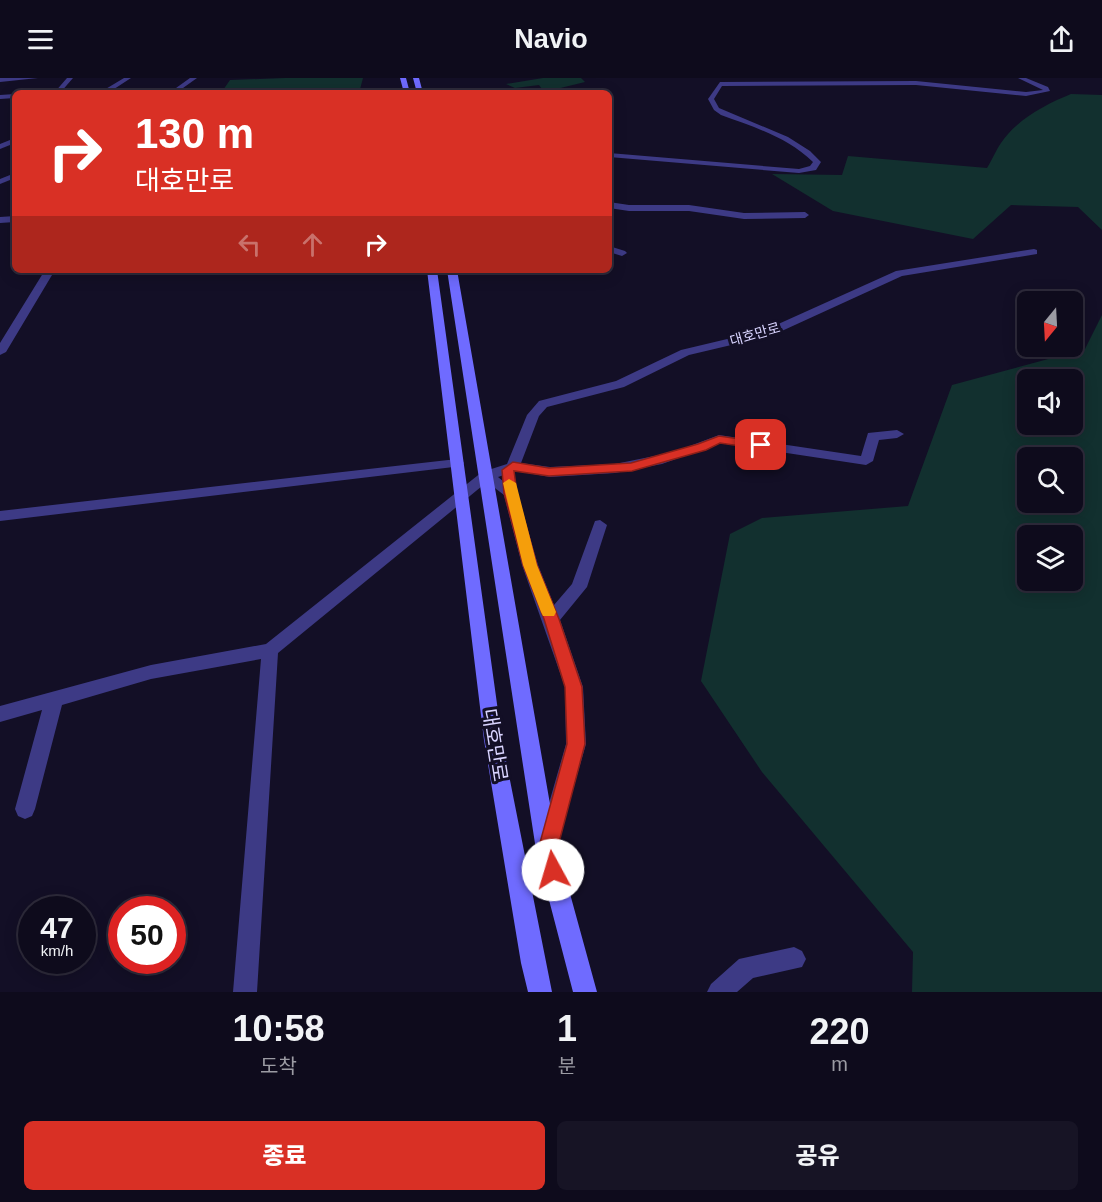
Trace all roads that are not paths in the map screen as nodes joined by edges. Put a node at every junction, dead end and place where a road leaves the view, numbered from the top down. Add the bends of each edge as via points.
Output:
1 (35, 78) edge
2 (70, 78) edge
3 (128, 78) edge
4 (194, 78) edge
5 (712, 78) edge
6 (1022, 78) edge
7 (0, 80) edge
8 (720, 84) junction
9 (60, 90) edge
10 (110, 90) edge
11 (176, 90) edge
12 (612, 155) edge
13 (612, 205) edge
14 (805, 215) dead end
15 (612, 250) edge
16 (1034, 252) dead end
17 (622, 253) dead end
18 (48, 273) edge
19 (432, 273) edge
20 (453, 273) edge
21 (0, 352) edge
22 (897, 434) dead end
23 (457, 463) junction
24 (511, 468) junction
25 (487, 475) junction
26 (510, 493) junction
27 (461, 495) junction
28 (0, 516) edge
29 (600, 525) dead end
30 (551, 619) junction
31 (270, 650) junction
32 (54, 699) junction
33 (0, 714) edge
34 (25, 808) dead end
35 (547, 850) junction
36 (794, 959) dead end
37 (245, 992) edge
38 (540, 992) edge
39 (585, 992) edge
40 (718, 992) edge

1 - 7 street
2 - 9 street
3 - 10 street
4 - 11 street
5 - 8 street
6 - 8 street via 1047,91 1026,94 916,83
8 - 12 street via 711,99 716,109 785,138 809,153 817,162 813,168 799,171
13 - 14 street via 689,208 744,216
15 - 17 street
16 - 24 street, 대호만로 via 900,273 768,333 685,352 620,384 543,405 533,415
18 - 21 street
19 - 23 main road, 대호만로
20 - 25 main road, 대호만로
22 - 24 street via 873,436 866,461 719,439 632,467 549,472
23 - 27 main road, 대호만로
23 - 28 street
24 - 25 street
24 - 26 street
25 - 26 street
25 - 27 street
25 - 35 main road, 대호만로
26 - 30 street via 530,565
27 - 31 street
27 - 38 main road, 대호만로 via 493,740
29 - 30 street via 579,587
30 - 35 street via 574,687 576,744
31 - 32 street via 151,672
31 - 37 street
32 - 33 street
32 - 34 street
35 - 39 main road, 대호만로
36 - 40 street via 747,967

